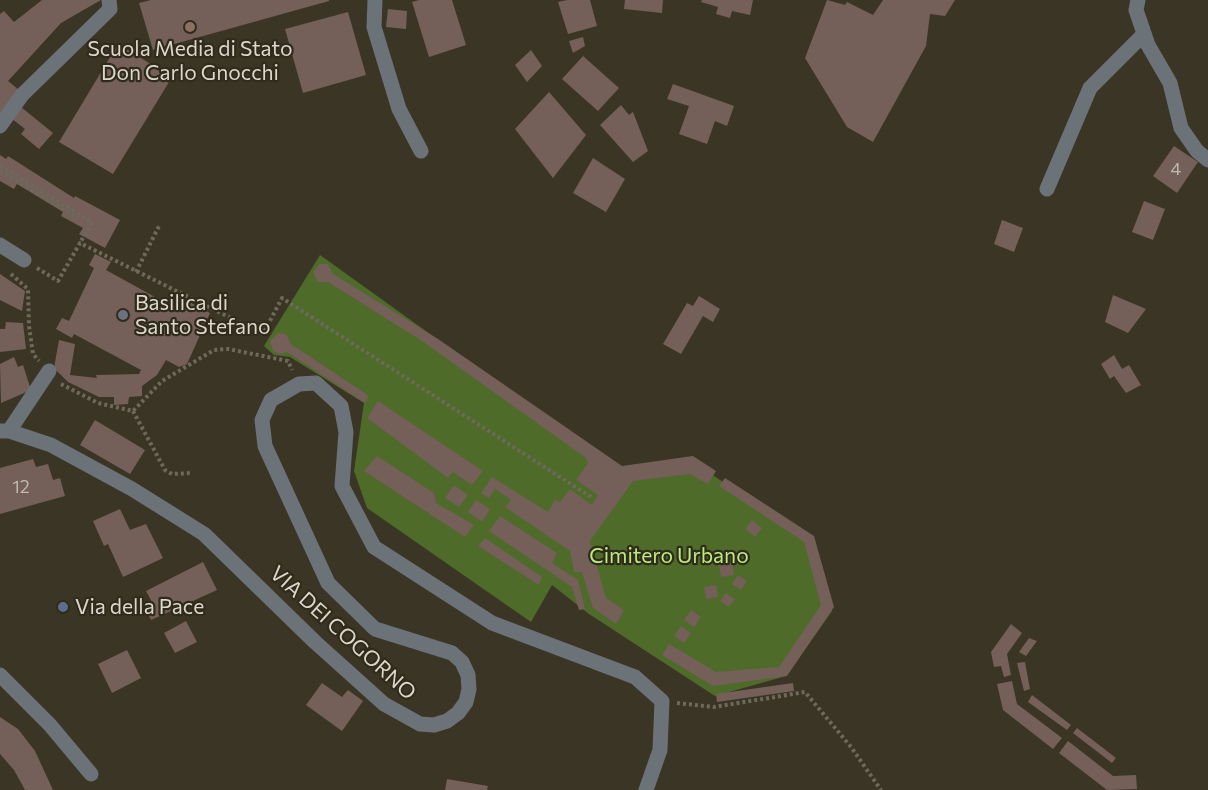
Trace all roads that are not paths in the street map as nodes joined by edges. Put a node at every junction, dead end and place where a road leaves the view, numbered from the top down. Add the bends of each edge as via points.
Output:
1 (110, 0) edge
2 (375, 0) edge
3 (1138, 0) edge
4 (1144, 34) junction
5 (0, 126) edge
6 (421, 152) dead end
7 (1208, 160) edge
8 (1047, 189) dead end
9 (0, 245) edge
10 (24, 260) road end
11 (49, 371) road end
12 (5, 431) edge
13 (0, 675) edge
14 (92, 774) dead end
15 (646, 790) edge

1 - 5 street via 110,9 22,95
2 - 6 street via 377,37 399,108
3 - 4 street via 1136,10
4 - 7 street via 1170,83 1181,128
4 - 8 street via 1090,88
9 - 10 street
11 - 12 street
12 - 15 street, VIA DEI COGORNO via 51,445 204,534 384,704 420,724 447,721 458,713 468,695 468,675 462,662 452,653 375,629 328,583 265,446 262,420 271,400 299,384 316,383 341,406 346,432 342,486 374,547 492,623 635,677 662,701 660,750
13 - 14 street

